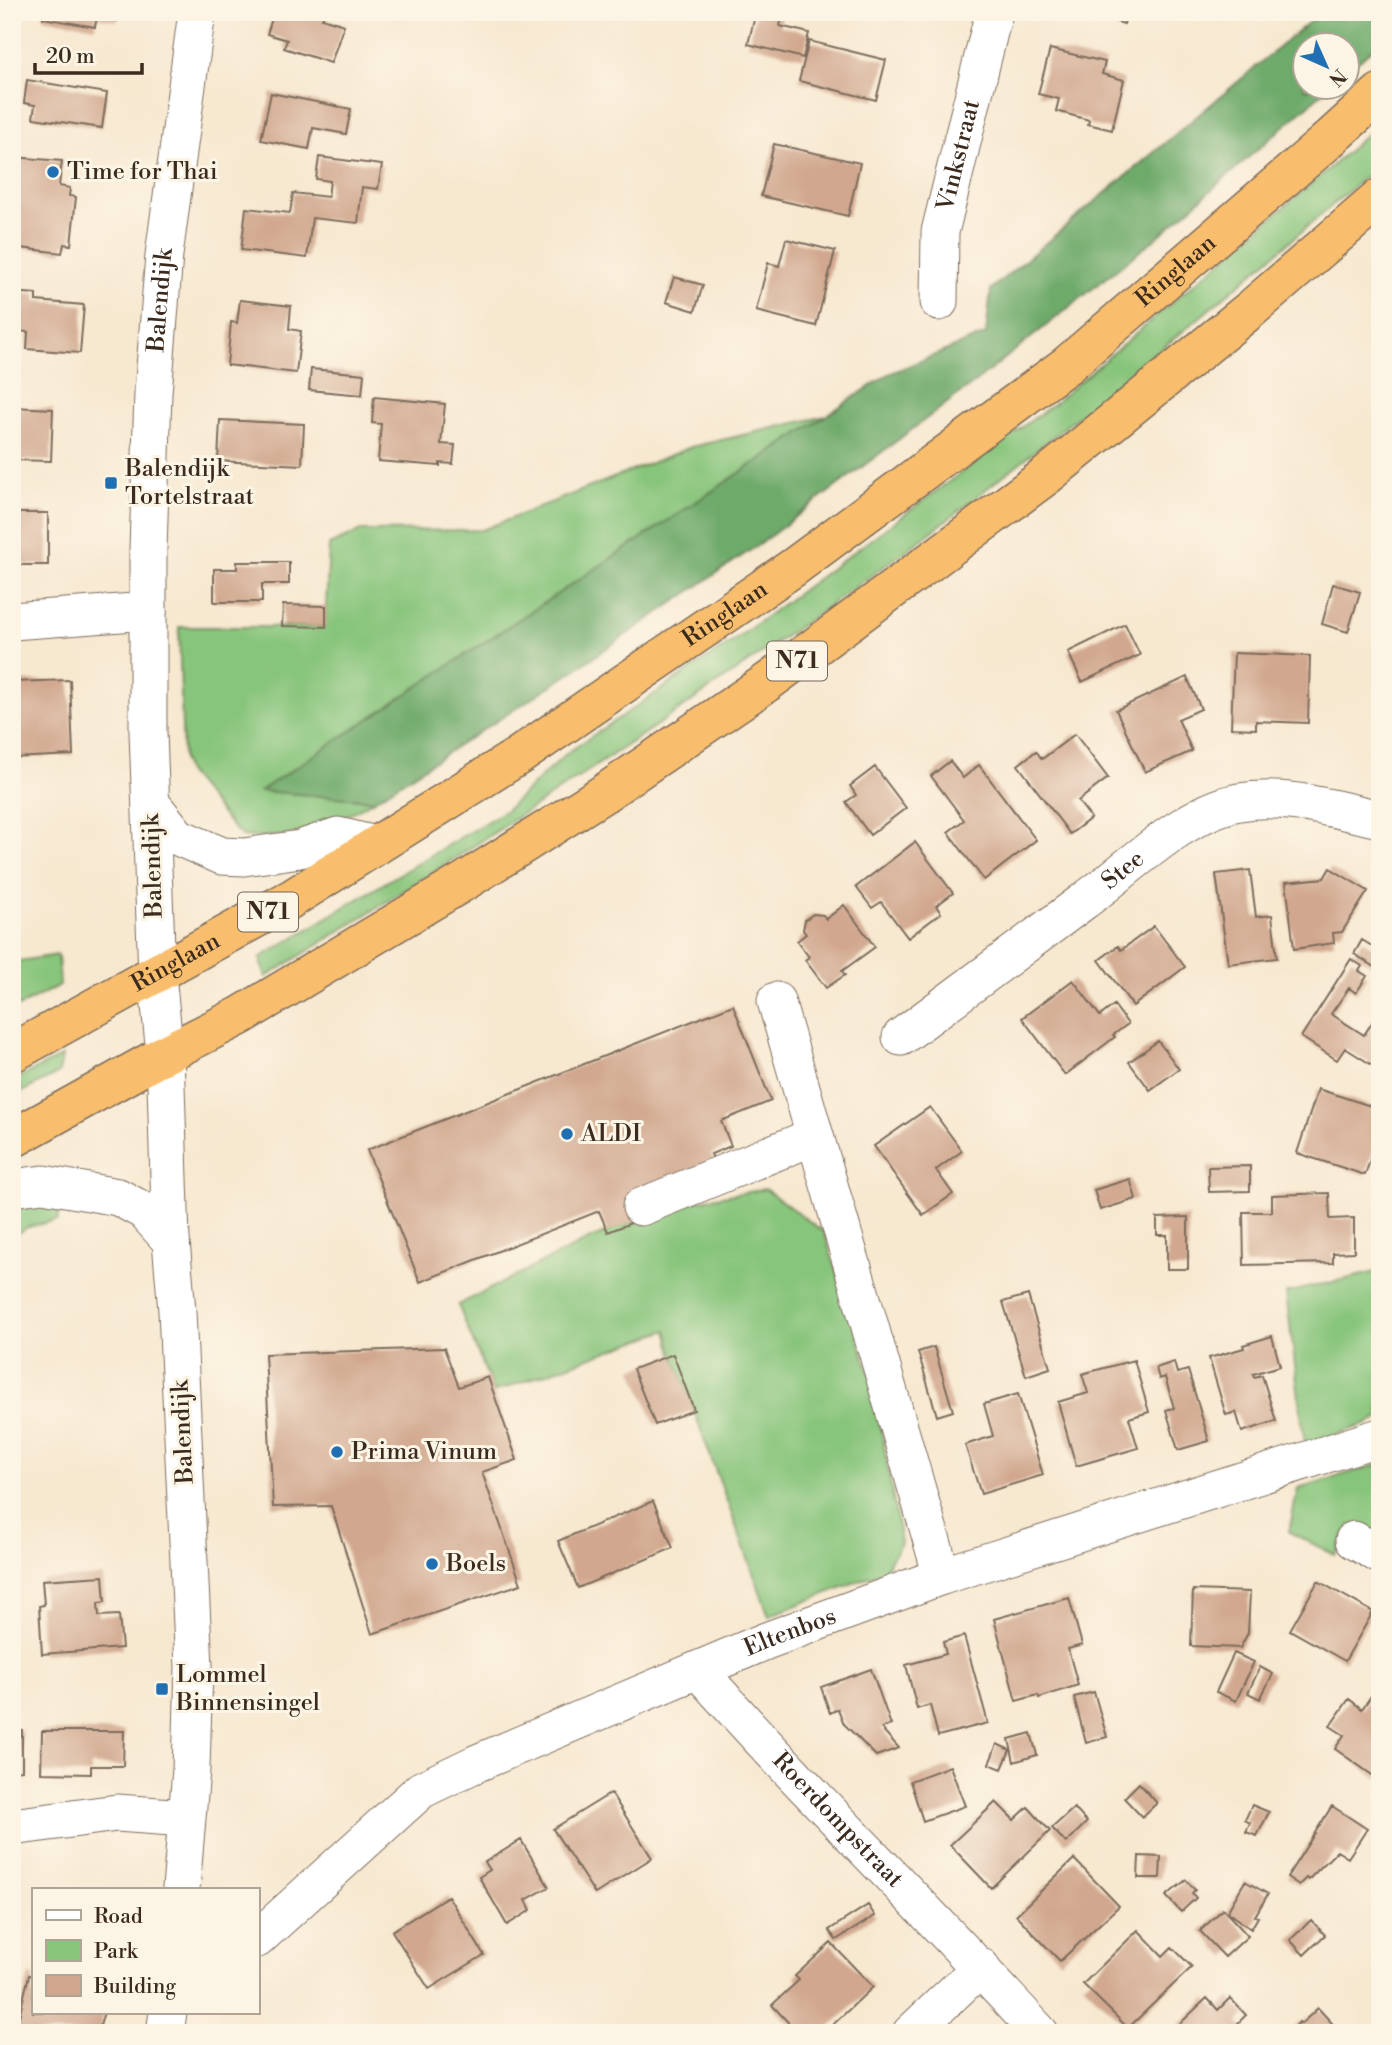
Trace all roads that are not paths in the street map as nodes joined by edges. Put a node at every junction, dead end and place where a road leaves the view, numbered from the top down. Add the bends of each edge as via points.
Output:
1 (197, 12) edge
2 (994, 12) edge
3 (1380, 93) edge
4 (1380, 198) edge
5 (939, 302) dead end
6 (148, 611) junction
7 (12, 621) edge
8 (150, 803) junction
9 (1380, 819) edge
10 (376, 845) junction
11 (157, 975) junction
12 (776, 1001) dead end
13 (901, 1037) dead end
14 (12, 1053) edge
15 (165, 1054) junction
16 (815, 1136) junction
17 (12, 1139) edge
18 (12, 1188) edge
19 (641, 1206) dead end
20 (171, 1241) junction
21 (1380, 1437) edge
22 (942, 1576) junction
23 (698, 1670) junction
24 (187, 1818) junction
25 (12, 1827) edge
26 (181, 1888) edge
27 (259, 1937) edge
28 (981, 1967) junction
29 (168, 2014) edge
30 (164, 2033) edge
31 (911, 2033) edge
32 (1040, 2033) edge

1 - 6 street, Balendijk via 164,255 154,379
2 - 5 street, Vinkstraat via 940,232
3 - 10 highway, Ringlaan / N71 via 1035,390 636,677
4 - 15 highway, N71 via 1046,476 769,681 465,881 240,1016
6 - 7 street
6 - 8 street, Balendijk
8 - 10 street via 178,837 222,856 300,849 338,836
8 - 11 street, Balendijk
9 - 13 street, Stee via 1273,798 1205,812
10 - 11 highway, Ringlaan / N71 via 292,899
11 - 14 highway, Ringlaan / N71
11 - 15 street, Balendijk
12 - 16 street
15 - 17 highway, N71
15 - 20 street, Balendijk
16 - 19 street
16 - 22 street
18 - 20 street via 43,1184 118,1197 144,1211
20 - 24 street, Balendijk via 193,1654
21 - 22 street, Eltenbos
22 - 23 street, Eltenbos
23 - 27 street, Eltenbos via 421,1790
23 - 28 street, Roerdompstraat via 754,1734
24 - 25 street via 117,1813
24 - 26 street, Balendijk
28 - 31 street
28 - 32 street, Roerdompstraat
29 - 30 street

